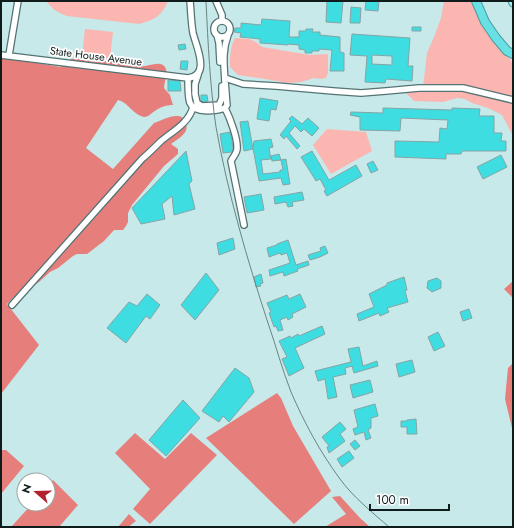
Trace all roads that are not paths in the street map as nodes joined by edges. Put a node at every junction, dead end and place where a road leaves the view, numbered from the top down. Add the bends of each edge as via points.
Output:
1 (18, 1) edge
2 (190, 1) edge
3 (216, 1) edge
4 (476, 1) edge
5 (222, 21) junction
6 (217, 35) junction
7 (228, 35) junction
8 (513, 54) edge
9 (1, 55) edge
10 (9, 55) junction
11 (223, 66) junction
12 (198, 74) junction
13 (188, 78) junction
14 (225, 78) junction
15 (236, 82) junction
16 (513, 100) edge
17 (193, 107) junction
18 (225, 108) junction
19 (244, 225) dead end
20 (12, 305) dead end

1 - 10 street
2 - 12 street via 193,33 200,57
3 - 5 street
4 - 8 highway via 489,28 507,51
5 - 6 street via 215,26 214,32
5 - 7 street via 230,26
6 - 7 street via 222,38
6 - 12 street via 222,90 219,105 202,106 197,103 195,84
7 - 11 street
9 - 10 street, State House Avenue
10 - 13 street, State House Avenue
11 - 14 street
11 - 15 street
12 - 13 street
13 - 17 street via 190,103
14 - 15 street
14 - 18 street
15 - 16 street via 361,93 419,88 463,88
17 - 18 street via 202,111
17 - 20 street via 187,120 142,159
18 - 19 street via 236,142 237,151 231,161

